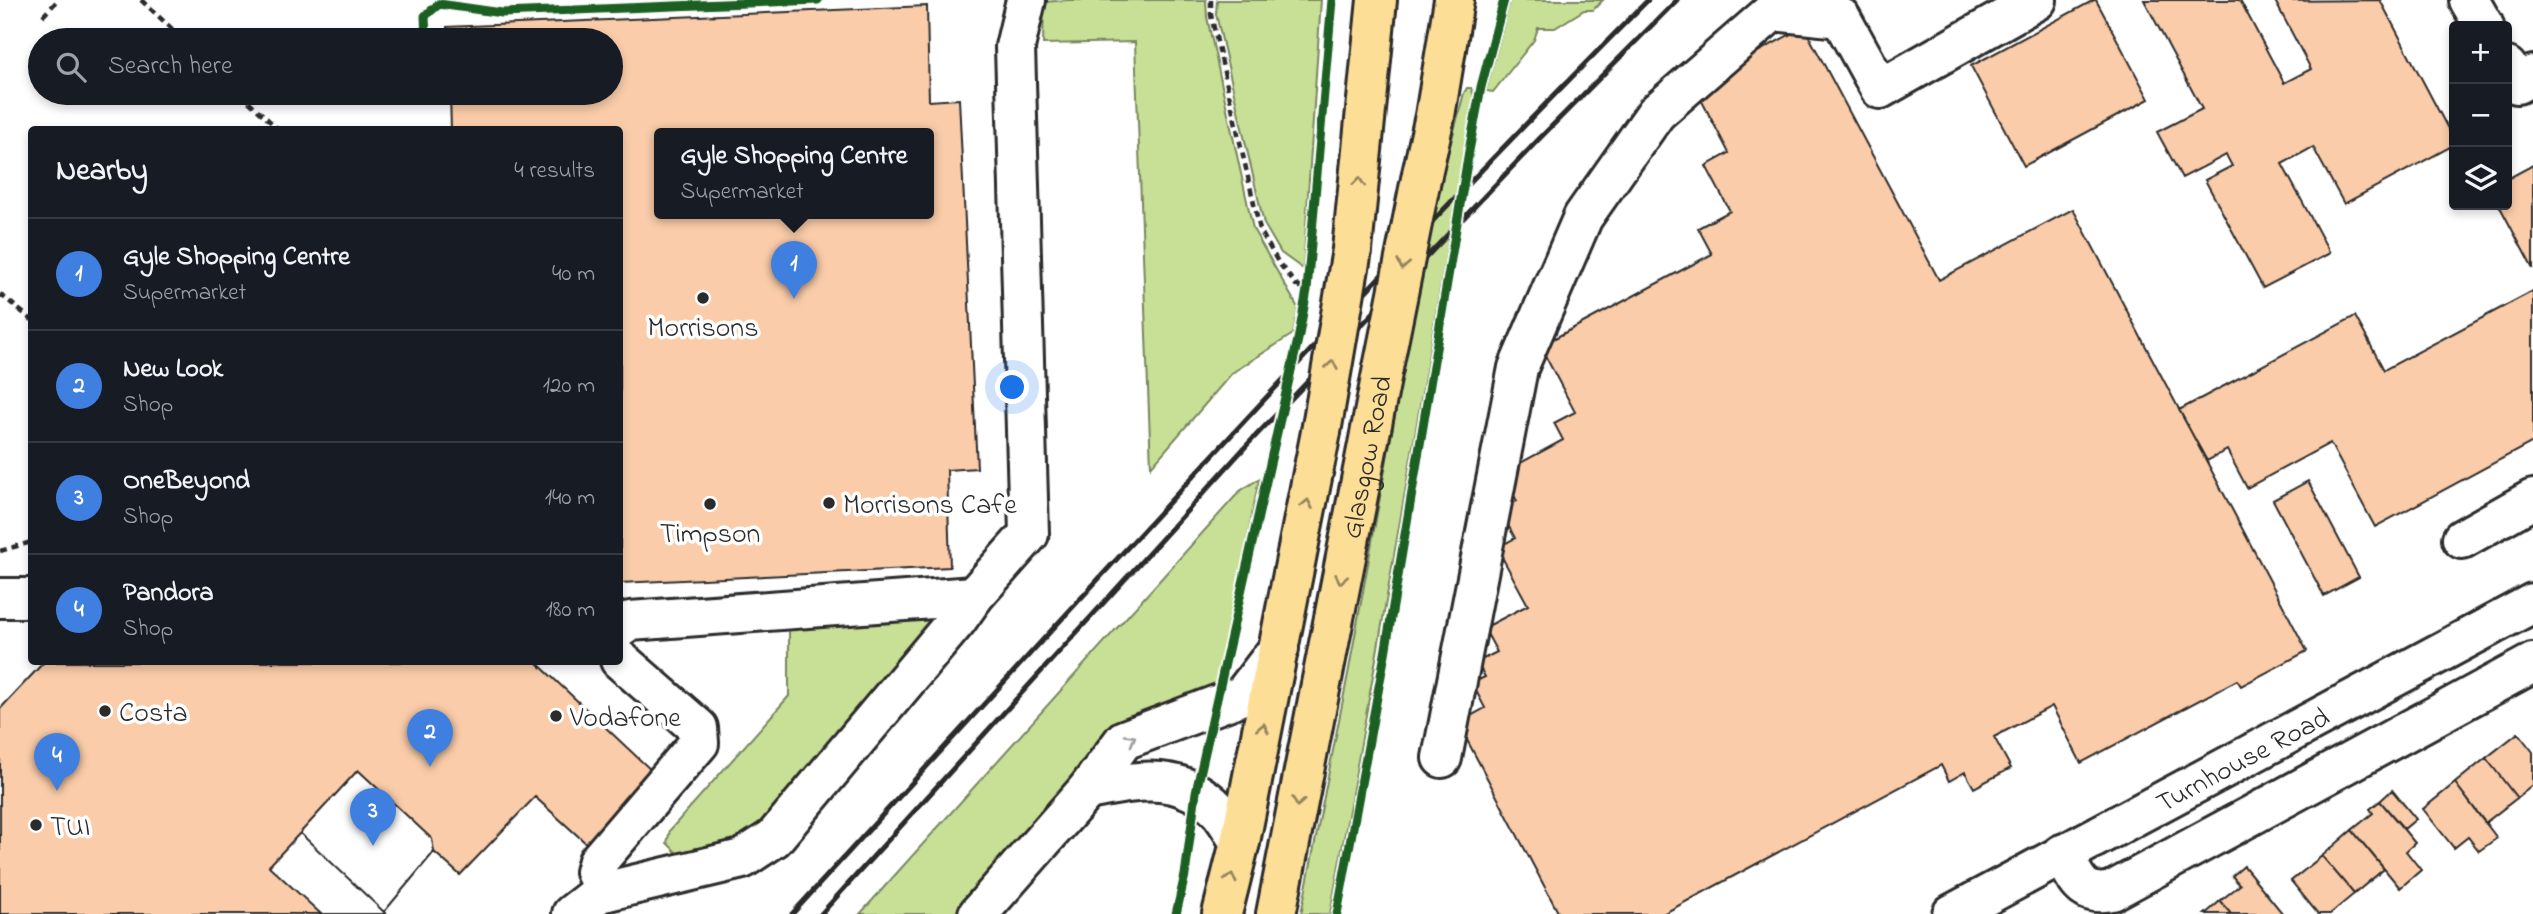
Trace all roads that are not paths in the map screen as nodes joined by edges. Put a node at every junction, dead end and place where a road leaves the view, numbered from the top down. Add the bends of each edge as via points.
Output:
1 (1026, 0) edge
2 (1377, 0) edge
3 (1454, 0) edge
4 (1473, 0) edge
5 (2037, 0) edge
6 (2469, 0) edge
7 (2481, 21) edge
8 (2512, 75) edge
9 (2533, 75) edge
10 (1435, 116) junction
11 (2533, 499) edge
12 (2462, 539) dead end
13 (974, 596) junction
14 (0, 598) edge
15 (28, 598) edge
16 (2533, 603) edge
17 (623, 626) edge
18 (1279, 648) junction
19 (623, 663) edge
20 (2533, 663) edge
21 (1442, 758) dead end
22 (1087, 790) junction
23 (1240, 842) junction
24 (2062, 853) junction
25 (607, 891) junction
26 (572, 914) edge
27 (978, 914) edge
28 (1222, 914) edge
29 (1276, 914) edge
30 (1952, 914) edge

1 - 13 street via 1015,47 1029,534
18 -> 2 main road, Glasgow Road, bridge via 1352,250
3 - 10 main road, Glasgow Road
4 - 10 main road
5 - 21 street via 1880,89 1841,18 1773,11 1656,113 1583,217 1518,368
6 - 7 street
8 - 9 street via 2517,84
10 -> 29 main road, Glasgow Road, bridge
11 - 12 street
13 - 17 street via 630,621
13 - 25 street via 774,838 742,859
14 - 15 street
16 - 24 street, Turnhouse Road
22 -> 18 street via 1124,740 1243,695
23 -> 18 main road, Glasgow Road
19 - 25 street via 698,727 699,743 598,861 595,872
20 - 24 street via 2112,891 2089,892
22 - 23 street via 1135,781 1173,782 1196,792 1219,811
22 - 27 street
28 -> 23 main road, Glasgow Road
24 - 30 street, Turnhouse Road
25 - 26 street via 599,892

